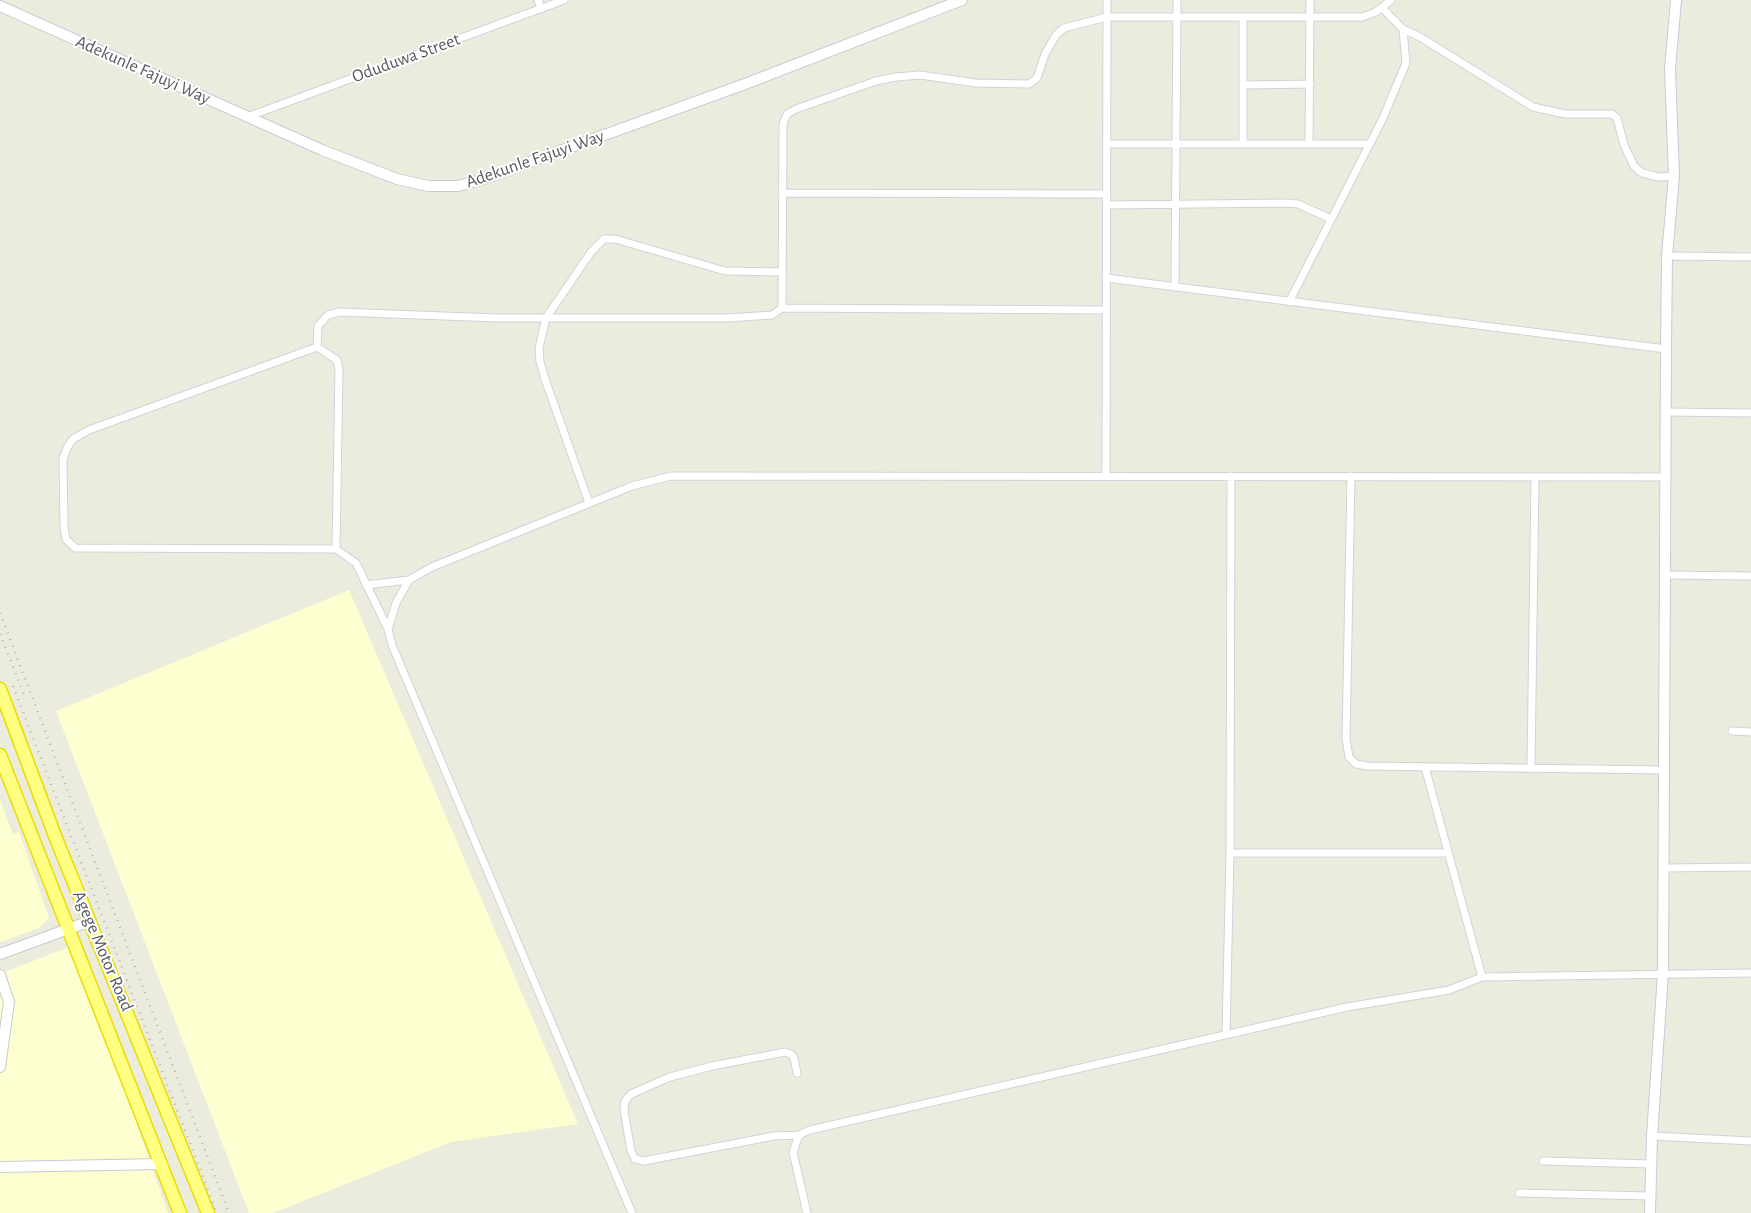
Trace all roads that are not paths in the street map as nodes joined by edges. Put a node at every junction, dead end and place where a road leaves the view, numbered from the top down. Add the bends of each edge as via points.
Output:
1 (538, 0) edge
2 (564, 0) edge
3 (962, 0) edge
4 (1107, 0) edge
5 (1177, 0) edge
6 (1310, 0) edge
7 (1391, 0) edge
8 (1676, 0) edge
9 (0, 6) edge
10 (1382, 8) junction
11 (541, 9) junction
12 (1107, 17) junction
13 (1177, 17) junction
14 (1243, 17) junction
15 (1310, 17) junction
16 (1403, 29) junction
17 (1310, 84) junction
18 (1243, 85) junction
19 (247, 117) junction
20 (1107, 144) junction
21 (1176, 144) junction
22 (1243, 144) junction
23 (1309, 144) junction
24 (1369, 144) junction
25 (1674, 176) junction
26 (782, 193) junction
27 (1107, 194) junction
28 (1177, 203) junction
29 (1107, 205) junction
30 (1332, 219) junction
31 (1667, 256) junction
32 (1751, 257) edge
33 (782, 272) junction
34 (1106, 278) junction
35 (1175, 287) junction
36 (1289, 302) junction
37 (782, 308) junction
38 (1106, 310) junction
39 (546, 318) junction
40 (317, 347) junction
41 (1666, 348) junction
42 (1665, 412) junction
43 (1751, 413) edge
44 (1106, 475) junction
45 (1230, 476) junction
46 (1351, 476) junction
47 (1535, 477) junction
48 (1666, 477) junction
49 (589, 503) junction
50 (336, 550) junction
51 (1666, 575) junction
52 (1751, 576) edge
53 (409, 580) junction
54 (366, 585) junction
55 (388, 629) junction
56 (0, 689) edge
57 (1732, 731) dead end
58 (1751, 732) edge
59 (0, 755) edge
60 (1425, 767) junction
61 (1531, 768) junction
62 (1664, 770) junction
63 (1230, 853) junction
64 (1448, 853) junction
65 (1751, 867) edge
66 (1663, 868) junction
67 (90, 921) junction
68 (68, 929) junction
69 (0, 954) edge
70 (1663, 973) junction
71 (1751, 973) edge
72 (0, 975) edge
73 (1482, 977) junction
74 (1226, 1035) junction
75 (0, 1067) edge
76 (796, 1074) dead end
77 (799, 1135) junction
78 (1652, 1136) junction
79 (1751, 1141) edge
80 (1544, 1161) dead end
81 (162, 1164) junction
82 (1651, 1164) junction
83 (0, 1167) edge
84 (1519, 1193) dead end
85 (1650, 1196) junction
86 (180, 1213) edge
87 (208, 1213) edge
88 (632, 1213) edge
89 (807, 1213) edge
90 (1650, 1213) edge

1 - 11 street
2 - 11 street, Oduduwa Street
3 - 19 street, Adekunle Fajuyi Way via 746,84 458,186 428,186 397,179
4 - 12 street
5 - 13 street
6 - 15 street
7 - 10 street
8 - 25 street via 1670,69
9 - 19 street, Adekunle Fajuyi Way
10 - 15 street via 1362,17
10 - 16 street
11 - 19 street, Oduduwa Street
12 - 13 street
12 - 20 street
12 - 26 street via 1064,28 1056,34 1037,78 1029,84 976,83 920,75 896,77 796,109 787,114 783,124
13 - 14 street
13 - 21 street
14 - 15 street
14 - 18 street
15 - 17 street
16 - 24 street via 1406,63 1384,118
16 - 25 street via 1533,107 1565,114 1612,114 1617,118 1626,151 1634,166 1642,174
17 - 18 street
17 - 23 street
18 - 22 street
20 - 21 street
20 - 27 street
21 - 22 street
21 - 28 street
22 - 23 street
23 - 24 street
24 - 30 street
25 - 31 street
26 - 27 street
26 - 33 street
27 - 29 street
28 - 29 street
28 - 30 street via 1288,202
28 - 35 street
29 - 34 street
30 - 36 street
31 - 32 street
31 - 41 street
33 - 37 street
33 - 39 street via 724,271 634,243 604,239 591,252
34 - 35 street
34 - 38 street
35 - 36 street
36 - 41 street
37 - 38 street
37 - 39 street via 772,316 761,317
38 - 44 street
39 - 40 street via 338,312 328,315 318,326
39 - 49 street via 540,336 540,362
40 - 50 street via 337,360 339,370
40 - 50 street via 89,430 73,439 63,458 64,527 66,540 75,548
41 - 42 street
42 - 43 street
42 - 48 street
44 - 45 street
44 - 49 street via 671,476 632,486
45 - 46 street
45 - 63 street
46 - 47 street
46 - 60 street via 1346,748 1356,764
47 - 48 street
47 - 61 street
48 - 51 street
49 - 53 street
50 - 54 street via 356,563
51 - 52 street
51 - 62 street
53 - 54 street
53 - 55 street via 396,603
54 - 55 street
55 - 88 street
56 - 67 highway, Agege Motor Road
57 - 58 street
59 - 68 highway, Agege Motor Road
60 - 61 street
60 - 64 street
61 - 62 street
62 - 66 street
63 - 64 street
63 - 74 street
64 - 73 street
65 - 66 street
66 - 70 street
67 - 68 street
67 - 87 highway, Agege Motor Road
68 - 69 street
68 - 81 highway, Agege Motor Road
70 - 71 street
70 - 73 street
70 - 78 street
72 - 75 street via 9,1002
73 - 74 street via 1449,990 1347,1007
74 - 77 street
76 - 77 street via 794,1058 785,1052 712,1066 670,1077 631,1094 625,1101 624,1110 630,1151 635,1159 644,1162 774,1136
77 - 89 street via 793,1152
78 - 79 street
78 - 82 street
80 - 82 street
81 - 83 street
81 - 86 highway, Agege Motor Road
82 - 85 street
84 - 85 street
85 - 90 street

